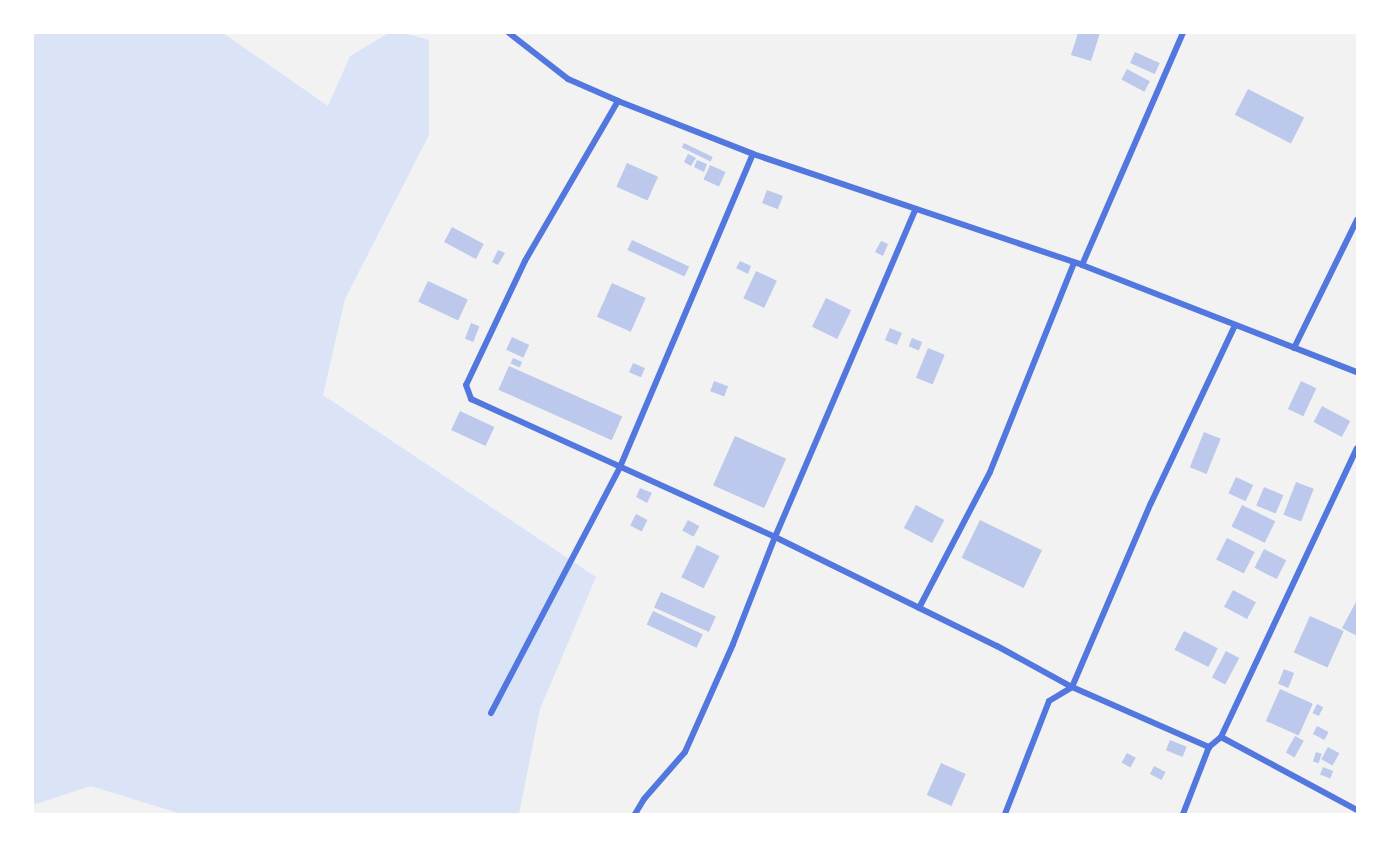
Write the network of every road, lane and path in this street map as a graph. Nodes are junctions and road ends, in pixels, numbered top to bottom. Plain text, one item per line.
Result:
1 (509, 33) edge
2 (1183, 33) edge
3 (618, 101) junction
4 (753, 154) junction
5 (915, 211) junction
6 (1357, 220) edge
7 (1078, 264) junction
8 (1235, 325) junction
9 (1294, 348) junction
10 (1357, 372) edge
11 (1357, 448) edge
12 (620, 467) junction
13 (775, 537) junction
14 (919, 608) junction
15 (1072, 687) junction
16 (491, 713) dead end
17 (1221, 737) junction
18 (1209, 747) junction
19 (1357, 810) edge
20 (635, 814) edge
21 (1005, 814) edge
22 (1183, 814) edge

1 - 3 street
2 - 7 street
3 - 4 street
3 - 12 street
4 - 5 street
4 - 12 street
5 - 7 street
5 - 13 street
6 - 9 street
7 - 8 street
7 - 14 street
8 - 9 street
8 - 15 street
9 - 10 street
11 - 17 street
12 - 13 street
12 - 16 street
13 - 14 street
13 - 20 street
14 - 15 street
15 - 18 street
15 - 21 street
17 - 18 street
17 - 19 street
18 - 22 street

